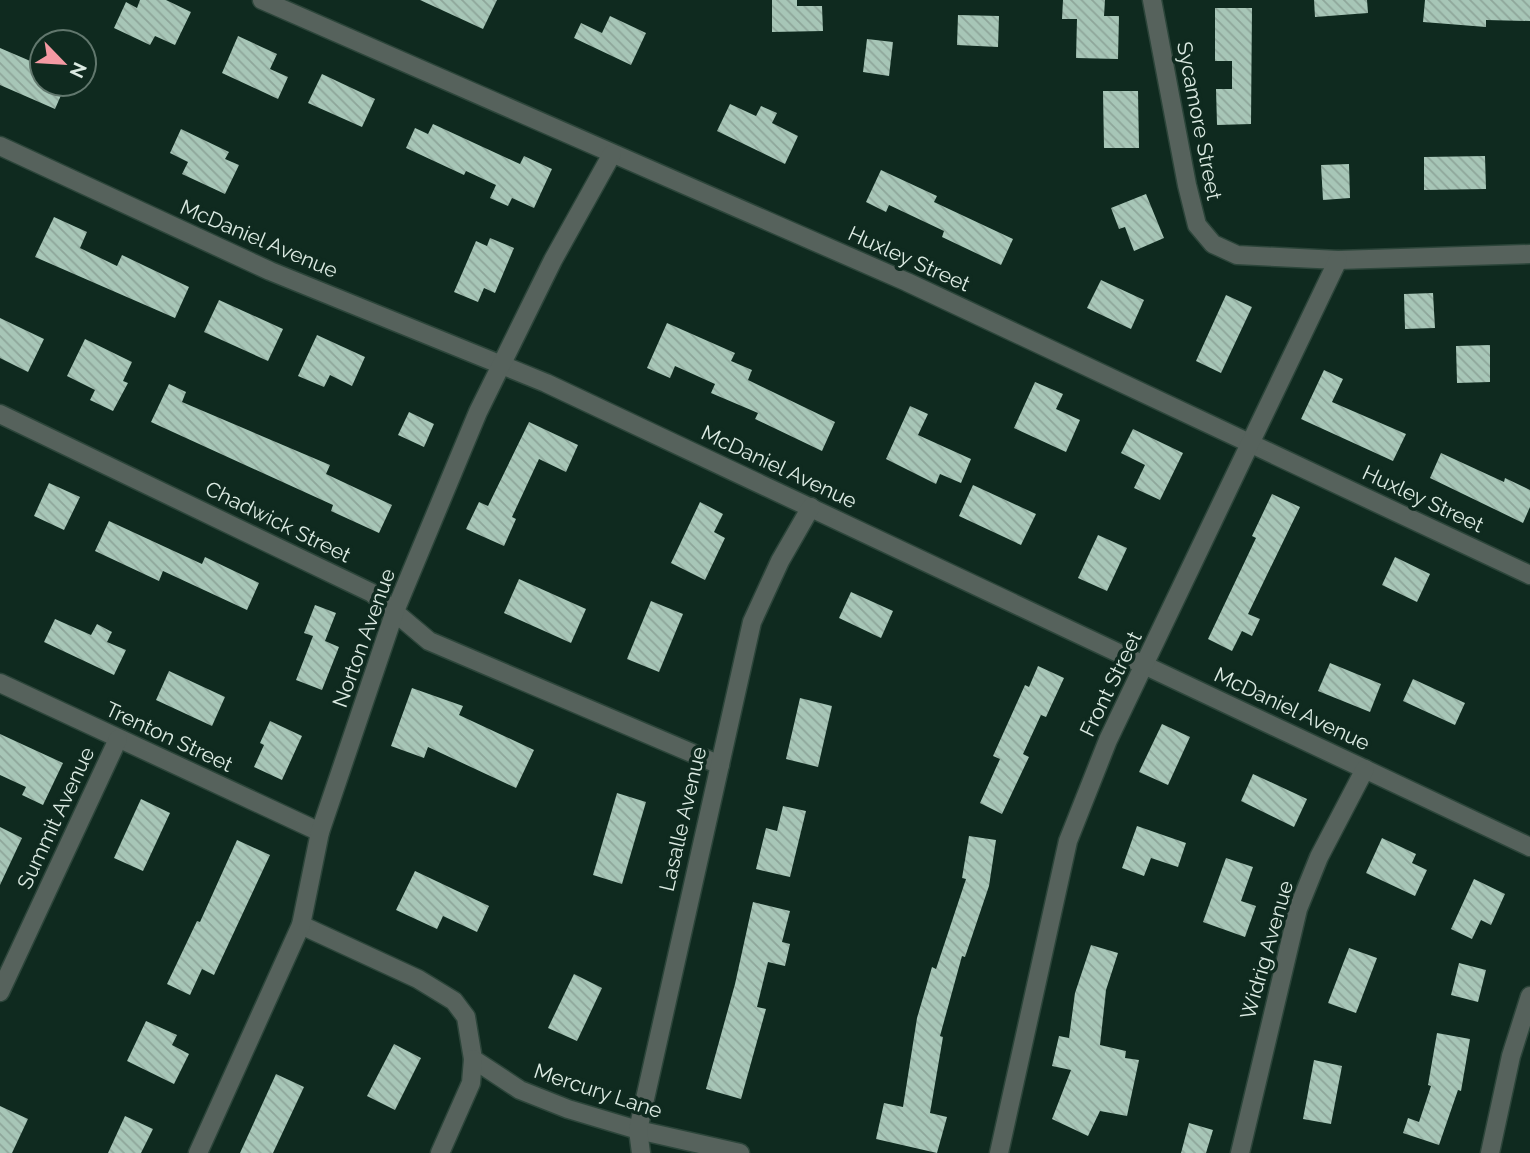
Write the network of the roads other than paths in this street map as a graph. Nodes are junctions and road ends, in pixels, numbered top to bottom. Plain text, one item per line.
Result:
1 (262, 0) edge
2 (1152, 0) edge
3 (0, 146) edge
4 (612, 154) junction
5 (1530, 254) edge
6 (1338, 260) junction
7 (502, 364) junction
8 (0, 414) edge
9 (1251, 443) junction
10 (811, 507) junction
11 (1530, 575) edge
12 (395, 611) junction
13 (1145, 664) junction
14 (0, 683) edge
15 (118, 739) junction
16 (720, 765) junction
17 (1365, 769) junction
18 (320, 832) junction
19 (1530, 848) edge
20 (301, 925) junction
21 (0, 992) edge
22 (1530, 996) edge
23 (473, 1059) junction
24 (638, 1130) junction
25 (198, 1153) edge
26 (440, 1153) edge
27 (641, 1153) edge
28 (740, 1153) edge
29 (999, 1153) edge
30 (1240, 1153) edge
31 (1490, 1153) edge

1 - 4 street, Huxley Street
2 - 6 street, Sycamore Street
3 - 7 street, McDaniel Avenue
4 - 7 street, Norton Avenue
4 - 9 street, Huxley Street
5 - 6 street, Sycamore Street
6 - 9 street, Front Street
7 - 10 street, McDaniel Avenue
7 - 12 street, Norton Avenue
8 - 12 street, Chadwick Street
9 - 11 street, Huxley Street
9 - 13 street, Front Street
10 - 13 street, McDaniel Avenue
10 - 16 street, Lasalle Avenue
12 - 16 street, Chadwick Street
12 - 18 street, Norton Avenue
13 - 17 street, McDaniel Avenue
13 - 29 street, Front Street
14 - 15 street, Trenton Street
15 - 18 street, Trenton Street
15 - 21 street, Summit Avenue
16 - 24 street, Lasalle Avenue
17 - 19 street, McDaniel Avenue
17 - 30 street, Widrig Avenue
18 - 20 street, Norton Avenue
20 - 23 street
20 - 25 street, Norton Avenue
22 - 31 street
23 - 24 street, Mercury Lane
23 - 26 street
24 - 27 street, Lasalle Avenue
24 - 28 street, Mercury Lane

